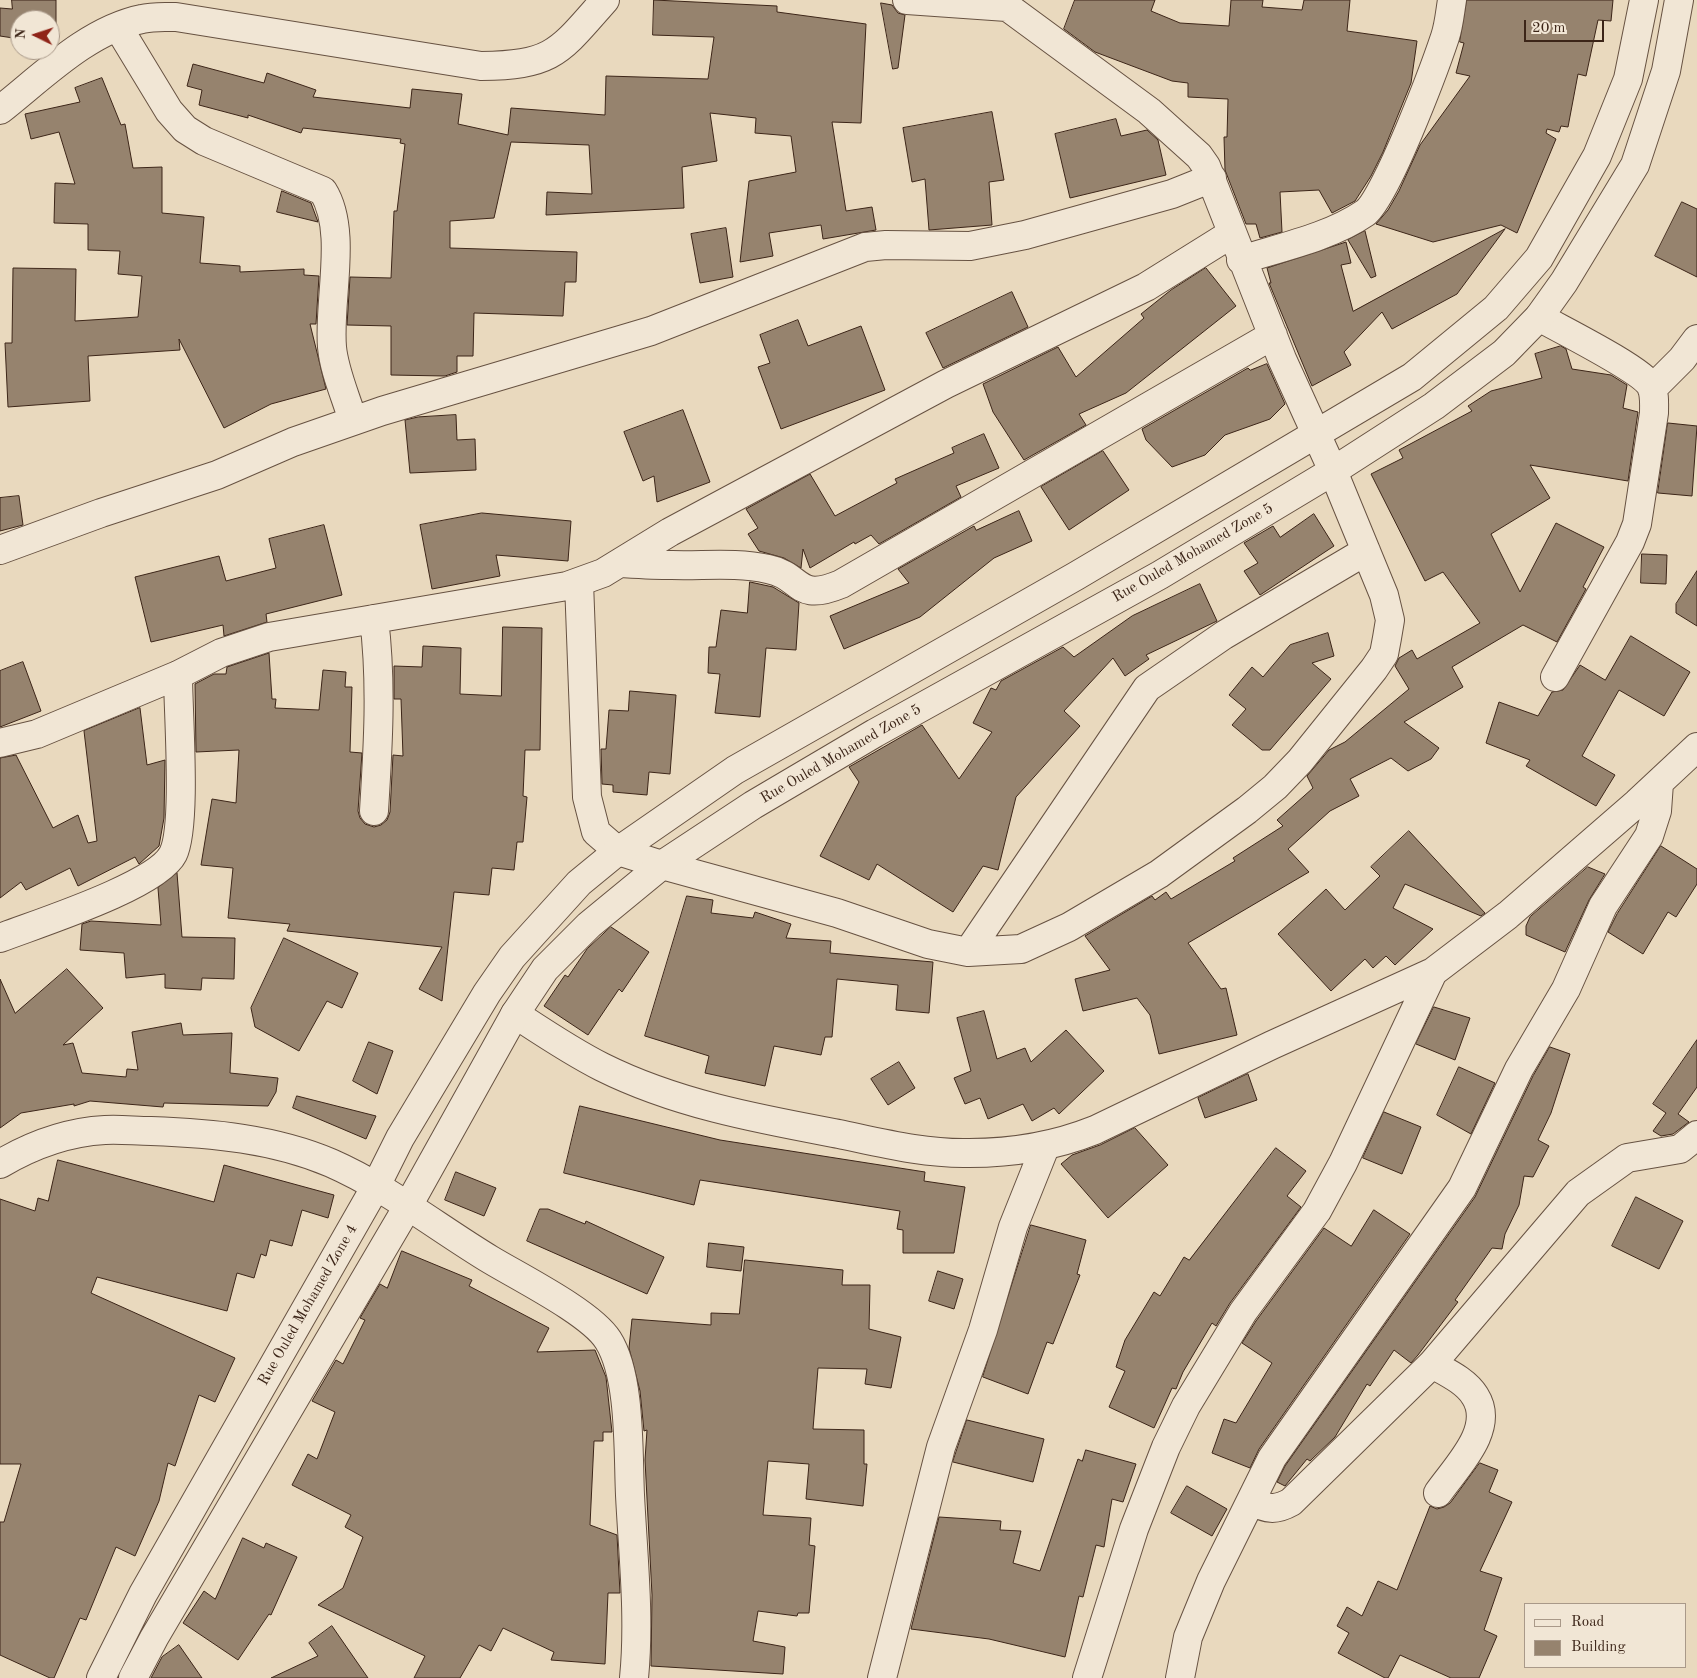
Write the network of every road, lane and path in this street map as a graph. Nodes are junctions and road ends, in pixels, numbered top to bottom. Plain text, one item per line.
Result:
1 (605, 0) edge
2 (907, 0) edge
3 (1452, 0) edge
4 (1644, 0) edge
5 (1679, 0) edge
6 (1002, 4) edge
7 (118, 27) junction
8 (0, 110) edge
9 (1212, 178) junction
10 (1231, 234) junction
11 (1241, 260) junction
12 (1539, 317) junction
13 (1273, 336) junction
14 (1697, 339) edge
15 (1652, 389) junction
16 (353, 421) junction
17 (1316, 436) junction
18 (1333, 471) junction
19 (0, 550) edge
20 (1366, 551) junction
21 (622, 563) junction
22 (579, 582) junction
23 (374, 619) junction
24 (178, 676) junction
25 (1555, 677) dead end
26 (0, 743) edge
27 (1697, 747) edge
28 (1659, 783) junction
29 (374, 811) dead end
30 (618, 850) junction
31 (662, 865) junction
32 (0, 938) edge
33 (968, 952) junction
34 (1433, 972) junction
35 (515, 1014) junction
36 (1697, 1134) edge
37 (1044, 1146) junction
38 (0, 1164) edge
39 (376, 1186) junction
40 (408, 1206) junction
41 (1432, 1364) junction
42 (1438, 1493) dead end
43 (1251, 1501) junction
44 (101, 1678) edge
45 (133, 1678) edge
46 (634, 1678) edge
47 (882, 1678) edge
48 (1087, 1678) edge
49 (1180, 1678) edge

1 - 7 street
2 - 6 street
3 - 11 street
4 - 17 street
5 - 12 street, Rue Ouled Mohamed Zone 5
6 - 9 street
7 - 8 street
7 - 16 street
9 - 10 street
9 - 16 street
10 - 11 street
10 - 21 street
11 - 13 street
12 - 15 street
12 - 18 street, Rue Ouled Mohamed Zone 5
13 - 17 street
13 - 21 street
14 - 15 street
15 - 25 street
16 - 19 street
17 - 18 street
17 - 30 street
18 - 20 street
18 - 31 street, Rue Ouled Mohamed Zone 5
20 - 33 street
20 - 33 street
21 - 22 street
22 - 23 street
22 - 30 street
23 - 24 street
23 - 29 street
24 - 26 street
24 - 32 street
27 - 28 street
28 - 34 street
28 - 43 street
30 - 31 street
30 - 39 street, Rue Ouled Mohamed Zone 4
31 - 33 street
31 - 35 street, Rue Ouled Mohamed Zone 5
34 - 37 street
34 - 48 street
35 - 37 street
35 - 40 street
36 - 41 street
37 - 47 street
38 - 39 street
39 - 40 street
39 - 44 street, Rue Ouled Mohamed Zone 4
40 - 45 street
40 - 46 street
41 - 42 street
41 - 43 street
43 - 49 street

